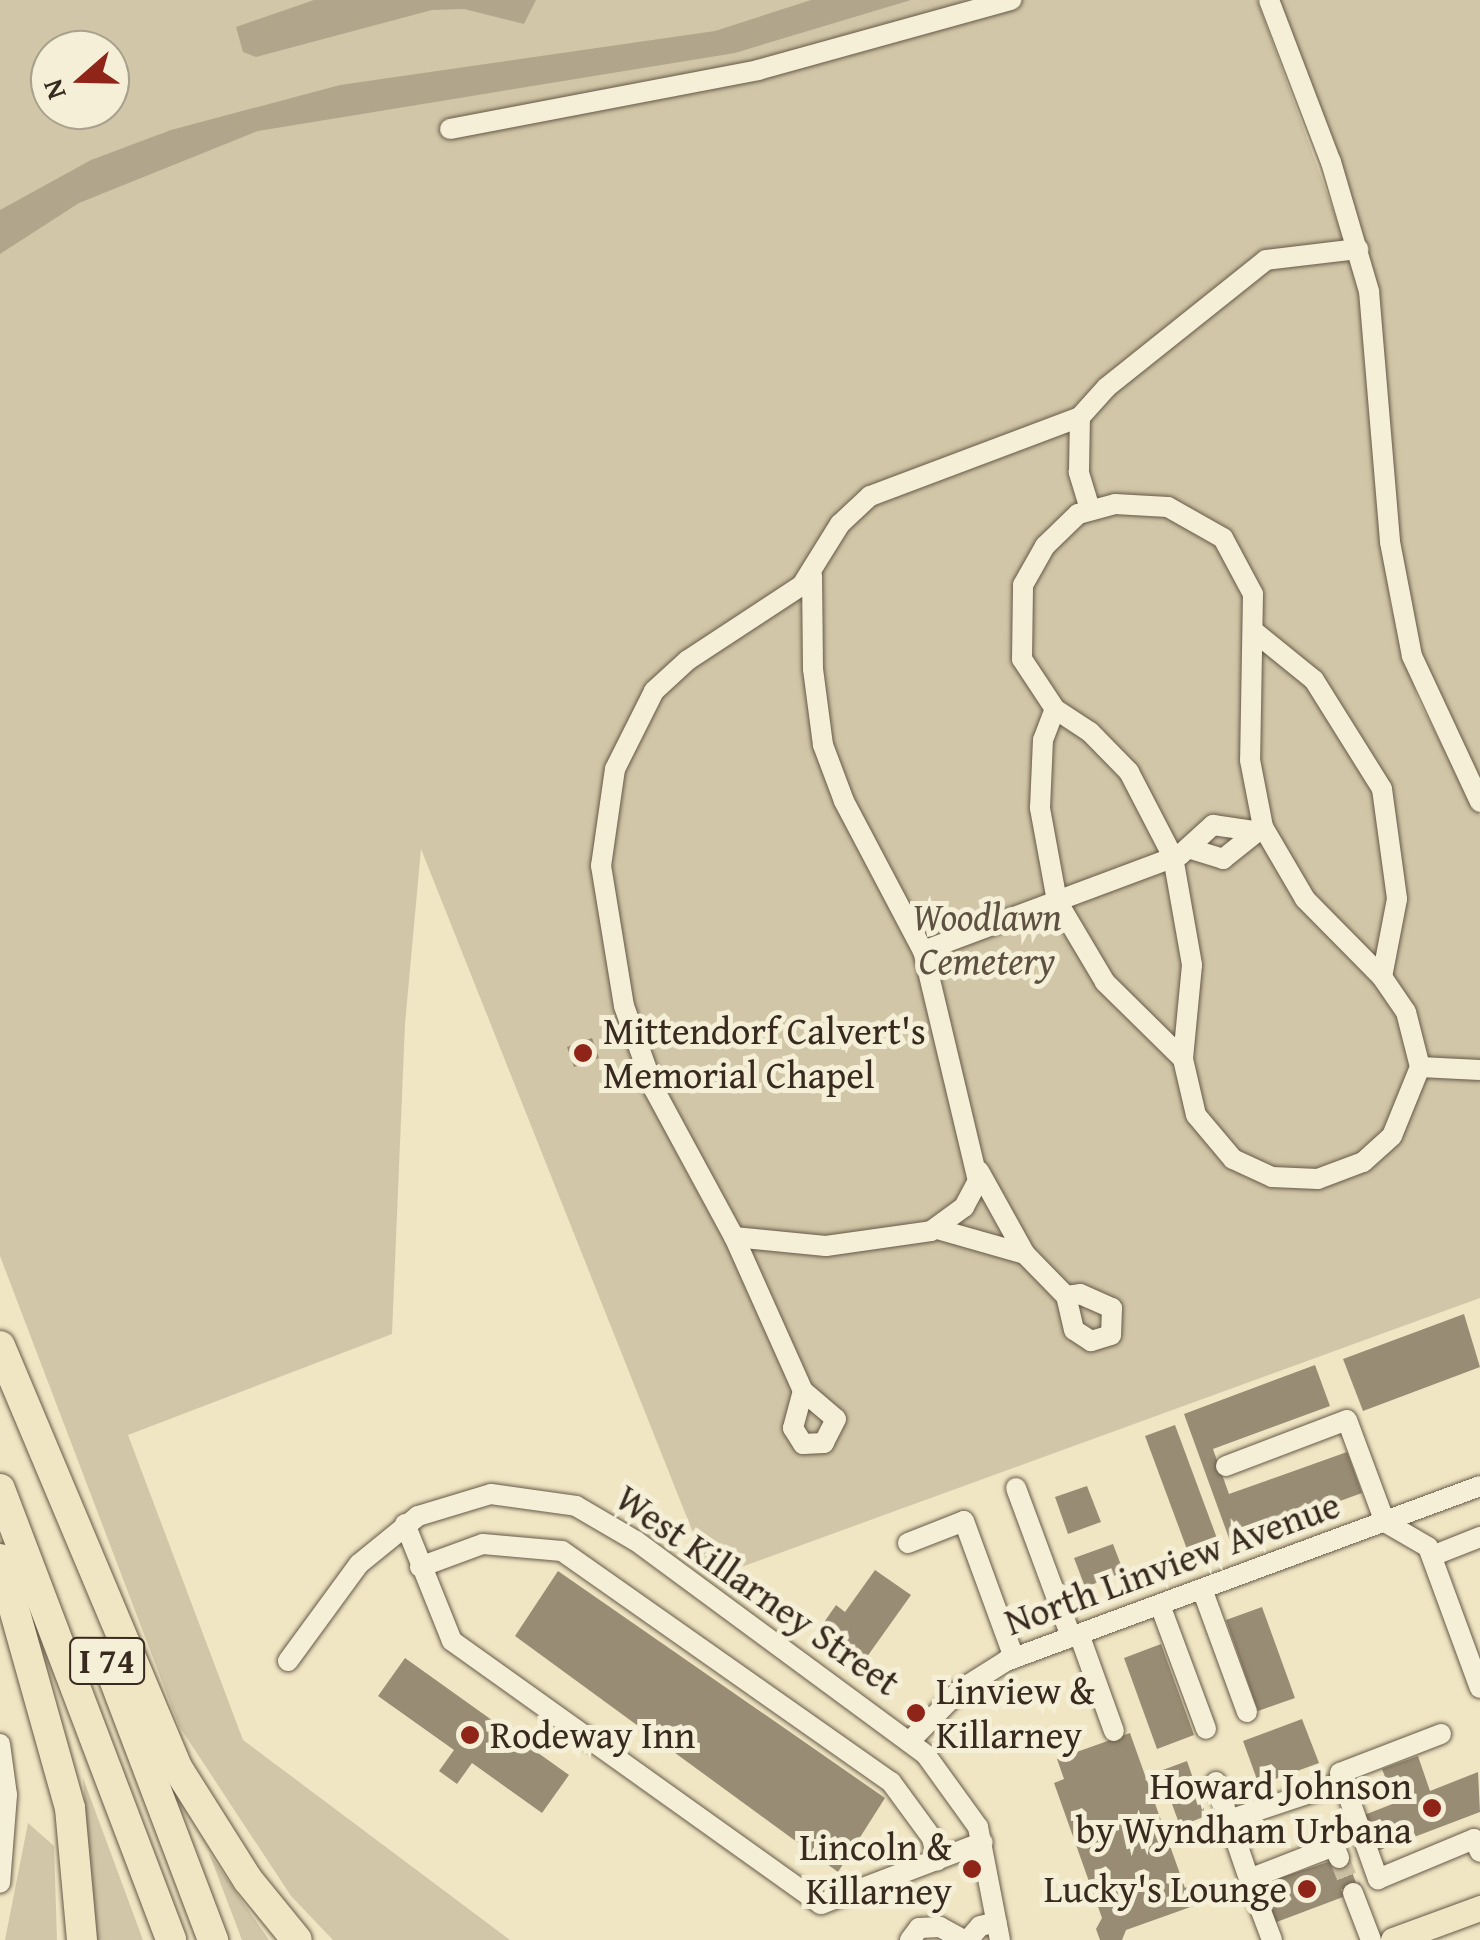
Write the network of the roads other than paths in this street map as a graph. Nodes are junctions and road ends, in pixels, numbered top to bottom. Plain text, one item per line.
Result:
1 (1011, 0) edge
2 (1269, 0) edge
3 (450, 129) dead end
4 (1358, 249) junction
5 (1080, 417) junction
6 (1090, 509) junction
7 (812, 576) junction
8 (1256, 634) junction
9 (1055, 708) junction
10 (1480, 802) edge
11 (1258, 829) junction
12 (1182, 853) junction
13 (1057, 901) junction
14 (923, 951) junction
15 (1382, 977) junction
16 (1183, 1059) junction
17 (1420, 1067) junction
18 (1480, 1070) edge
19 (978, 1169) junction
20 (937, 1228) junction
21 (734, 1237) junction
22 (1025, 1254) junction
23 (1066, 1296) dead end
24 (0, 1346) edge
25 (0, 1382) edge
26 (803, 1391) dead end
27 (1226, 1466) dead end
28 (1480, 1486) edge
29 (1016, 1488) dead end
30 (0, 1489) edge
31 (1385, 1522) junction
32 (405, 1524) junction
33 (1480, 1537) edge
34 (908, 1543) dead end
35 (1432, 1556) junction
36 (0, 1559) edge
37 (420, 1567) junction
38 (1202, 1589) junction
39 (1160, 1604) junction
40 (1075, 1636) junction
41 (1014, 1658) junction
42 (288, 1660) dead end
43 (1480, 1688) edge
44 (1248, 1712) dead end
45 (1206, 1730) dead end
46 (1114, 1731) dead end
47 (1441, 1734) dead end
48 (910, 1741) junction
49 (0, 1744) edge
50 (1216, 1782) dead end
51 (1343, 1782) junction
52 (1229, 1820) junction
53 (983, 1842) junction
54 (1480, 1852) edge
55 (1340, 1858) dead end
56 (936, 1860) junction
57 (1248, 1879) junction
58 (1378, 1879) junction
59 (0, 1882) edge
60 (1353, 1894) tunnel mouth
61 (1480, 1908) edge
62 (1362, 1918) junction
63 (999, 1931) edge
64 (82, 1940) edge
65 (171, 1940) edge
66 (212, 1940) edge
67 (297, 1940) edge
68 (910, 1940) edge
69 (966, 1940) edge
70 (1272, 1940) edge
71 (1370, 1940) edge
72 (1393, 1940) edge

1 - 3 street
2 - 4 street
4 - 5 street
4 - 10 street
5 - 6 street
5 - 7 street
6 - 8 street
6 - 9 street
7 - 14 street
7 - 21 street
8 - 11 street
8 - 15 street
9 - 12 street
9 - 13 street
11 - 12 street
11 - 12 street
11 - 15 street
12 - 13 street
12 - 16 street
13 - 14 street
13 - 16 street
14 - 19 street
15 - 17 street
16 - 17 street
17 - 18 street
19 - 20 street
19 - 22 street
20 - 21 street
20 - 22 street
21 - 26 street
22 - 23 street
24 - 67 highway
25 - 66 highway, I 74
27 - 31 street
28 - 31 street, North Linview Avenue
29 - 40 street
30 - 65 highway, I 74
31 - 35 street
31 - 38 street, North Linview Avenue
32 - 37 street
32 - 42 street, West Killarney Street
32 - 48 street, West Killarney Street
33 - 35 street
34 - 41 street
35 - 43 street
36 - 64 highway
37 - 56 street
37 - 56 street
38 - 39 street, North Linview Avenue
38 - 44 street
39 - 40 street, North Linview Avenue
39 - 45 street
40 - 41 street, North Linview Avenue
40 - 46 street
41 - 48 street, North Linview Avenue
47 - 51 street
48 - 53 street, West Killarney Street
49 - 59 street
50 - 52 street
51 - 52 street
51 - 58 street
52 - 57 street
53 - 56 street
53 - 63 street, West Killarney Street
54 - 58 street
55 - 57 street
57 - 70 street
58 - 62 street
60 - 62 street
61 - 72 main road
62 - 71 street
63 - 69 street
68 - 69 street

